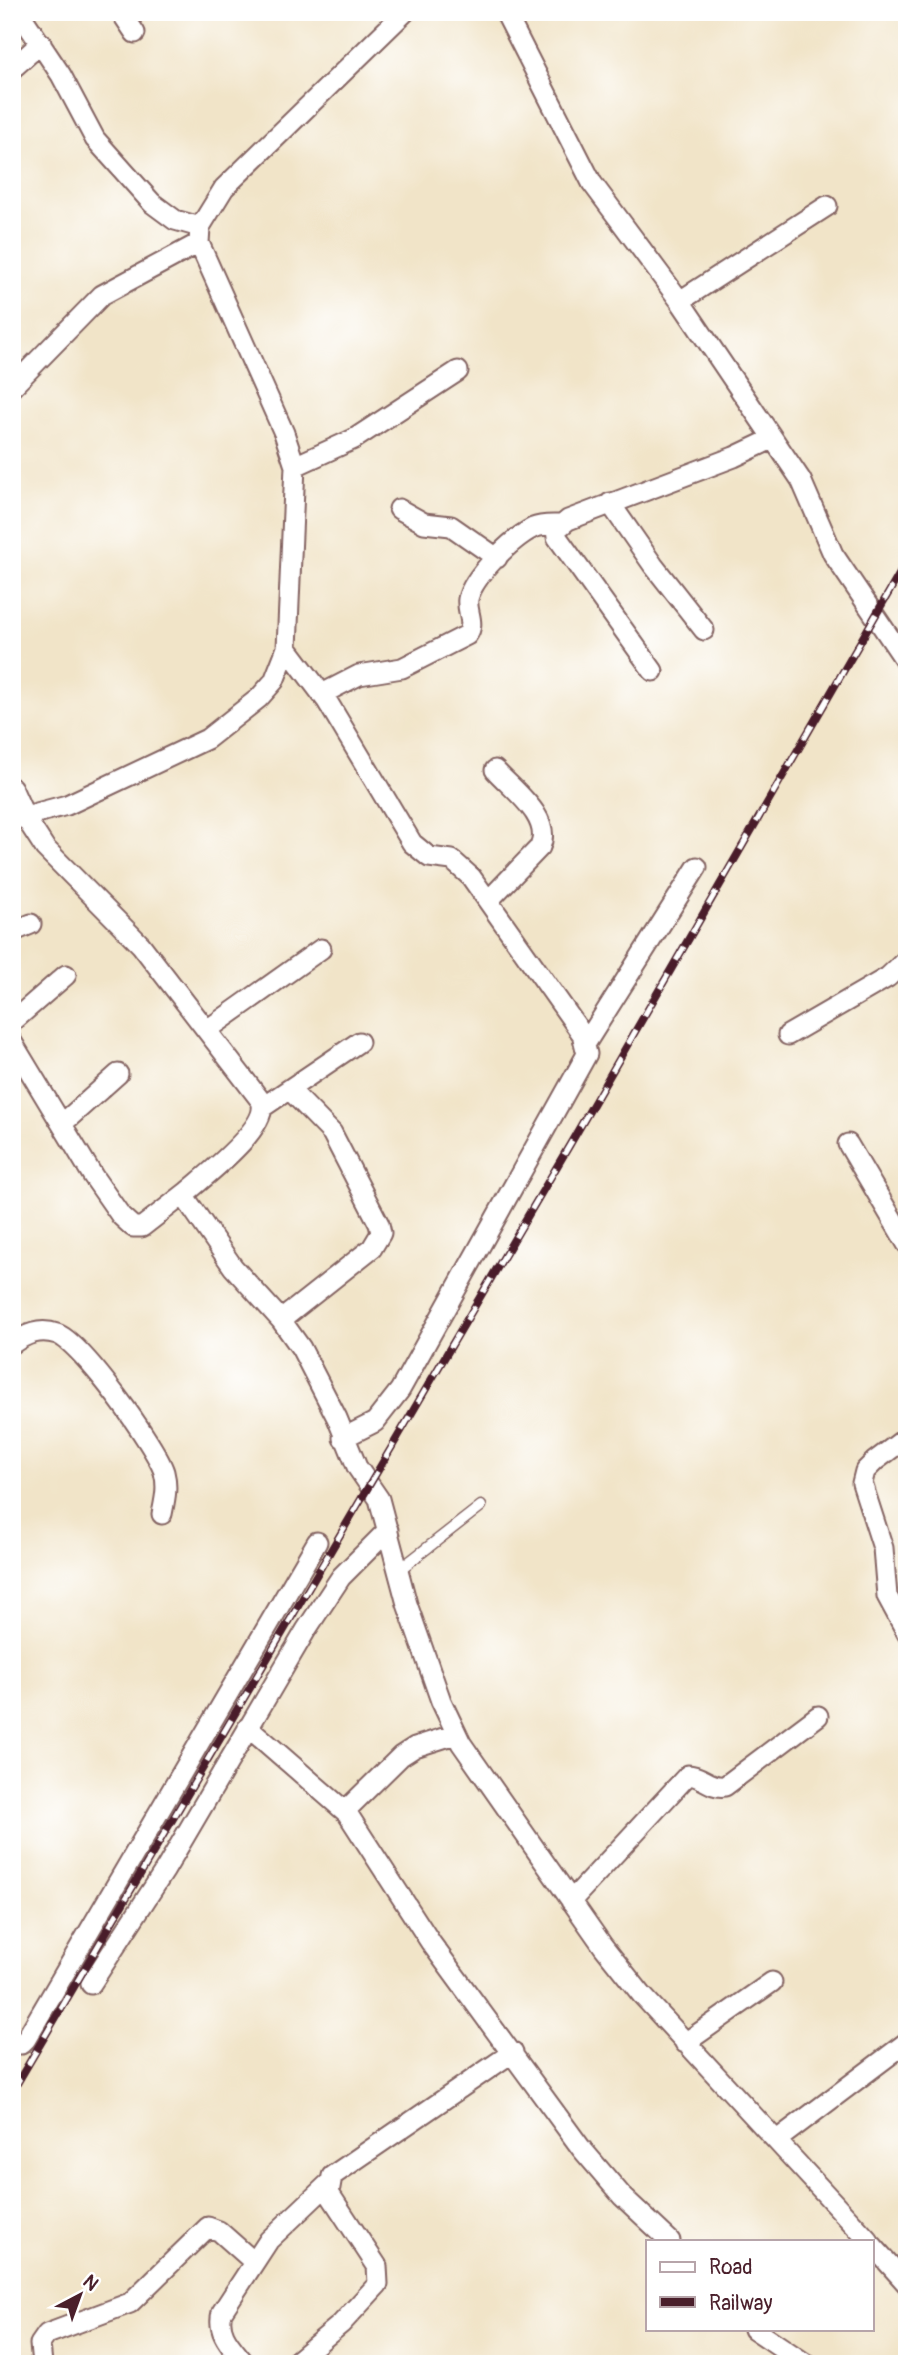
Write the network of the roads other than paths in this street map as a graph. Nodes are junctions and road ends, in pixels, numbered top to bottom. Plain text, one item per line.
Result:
1 (19, 12) edge
2 (121, 12) edge
3 (405, 12) edge
4 (505, 12) edge
5 (135, 33) dead end
6 (41, 43) junction
7 (12, 69) edge
8 (827, 206) dead end
9 (200, 235) junction
10 (680, 301) junction
11 (458, 371) dead end
12 (13, 385) edge
13 (772, 439) junction
14 (295, 466) junction
15 (610, 503) junction
16 (399, 509) dead end
17 (560, 525) junction
18 (497, 558) junction
19 (704, 629) dead end
20 (287, 648) junction
21 (907, 663) edge
22 (653, 671) dead end
23 (322, 694) junction
24 (495, 770) dead end
25 (12, 788) edge
26 (19, 818) edge
27 (697, 867) dead end
28 (489, 900) junction
29 (31, 925) dead end
30 (12, 932) edge
31 (321, 949) dead end
32 (907, 959) edge
33 (66, 975) dead end
34 (12, 1022) edge
35 (207, 1030) junction
36 (788, 1035) dead end
37 (12, 1042) edge
38 (359, 1042) dead end
39 (586, 1043) junction
40 (118, 1074) dead end
41 (290, 1090) junction
42 (263, 1107) junction
43 (62, 1124) junction
44 (848, 1144) dead end
45 (187, 1192) junction
46 (907, 1244) edge
47 (281, 1320) junction
48 (12, 1344) edge
49 (907, 1437) edge
50 (344, 1438) junction
51 (481, 1506) dead end
52 (163, 1514) dead end
53 (388, 1530) junction
54 (317, 1542) dead end
55 (398, 1570) junction
56 (907, 1633) edge
57 (818, 1716) dead end
58 (248, 1727) junction
59 (456, 1734) junction
60 (345, 1811) junction
61 (570, 1900) junction
62 (772, 1982) dead end
63 (91, 1984) dead end
64 (907, 2042) edge
65 (685, 2043) junction
66 (12, 2044) edge
67 (513, 2052) junction
68 (777, 2140) junction
69 (328, 2184) junction
70 (669, 2240) edge
71 (867, 2240) edge
72 (874, 2247) edge
73 (254, 2262) junction
74 (907, 2284) edge
75 (755, 2330) edge
76 (42, 2364) edge
77 (245, 2364) edge
78 (293, 2364) edge
79 (806, 2364) edge

1 - 6 street
2 - 5 street
3 - 9 street
4 - 10 street
6 - 7 street
6 - 9 street
8 - 10 street
9 - 12 street
9 - 14 street
10 - 13 street
11 - 14 street
13 - 15 street
13 - 21 street
14 - 20 street
15 - 17 street
15 - 19 street
16 - 18 street
17 - 18 street
17 - 22 street
18 - 23 street
20 - 23 street
20 - 26 street
23 - 28 street
24 - 28 street
25 - 26 street
26 - 35 street
27 - 39 street
28 - 39 street
29 - 30 street
31 - 35 street
32 - 36 street
33 - 34 street
35 - 42 street
37 - 43 street
38 - 41 street
39 - 50 street
40 - 43 street
41 - 42 street
41 - 47 street
42 - 45 street
43 - 45 street
44 - 46 street
45 - 47 street
47 - 50 street
48 - 52 street
49 - 56 street
50 - 53 street
51 - 55 lane
53 - 55 street
53 - 58 street
54 - 66 street
55 - 59 street
57 - 61 street
58 - 60 street
58 - 63 street
59 - 60 street
59 - 61 street
60 - 67 street
61 - 65 street
62 - 65 street
64 - 68 street
65 - 68 street
67 - 69 street
67 - 70 street
68 - 71 street
69 - 73 street
69 - 78 street
72 - 74 street
73 - 76 street
73 - 77 street
75 - 79 street

